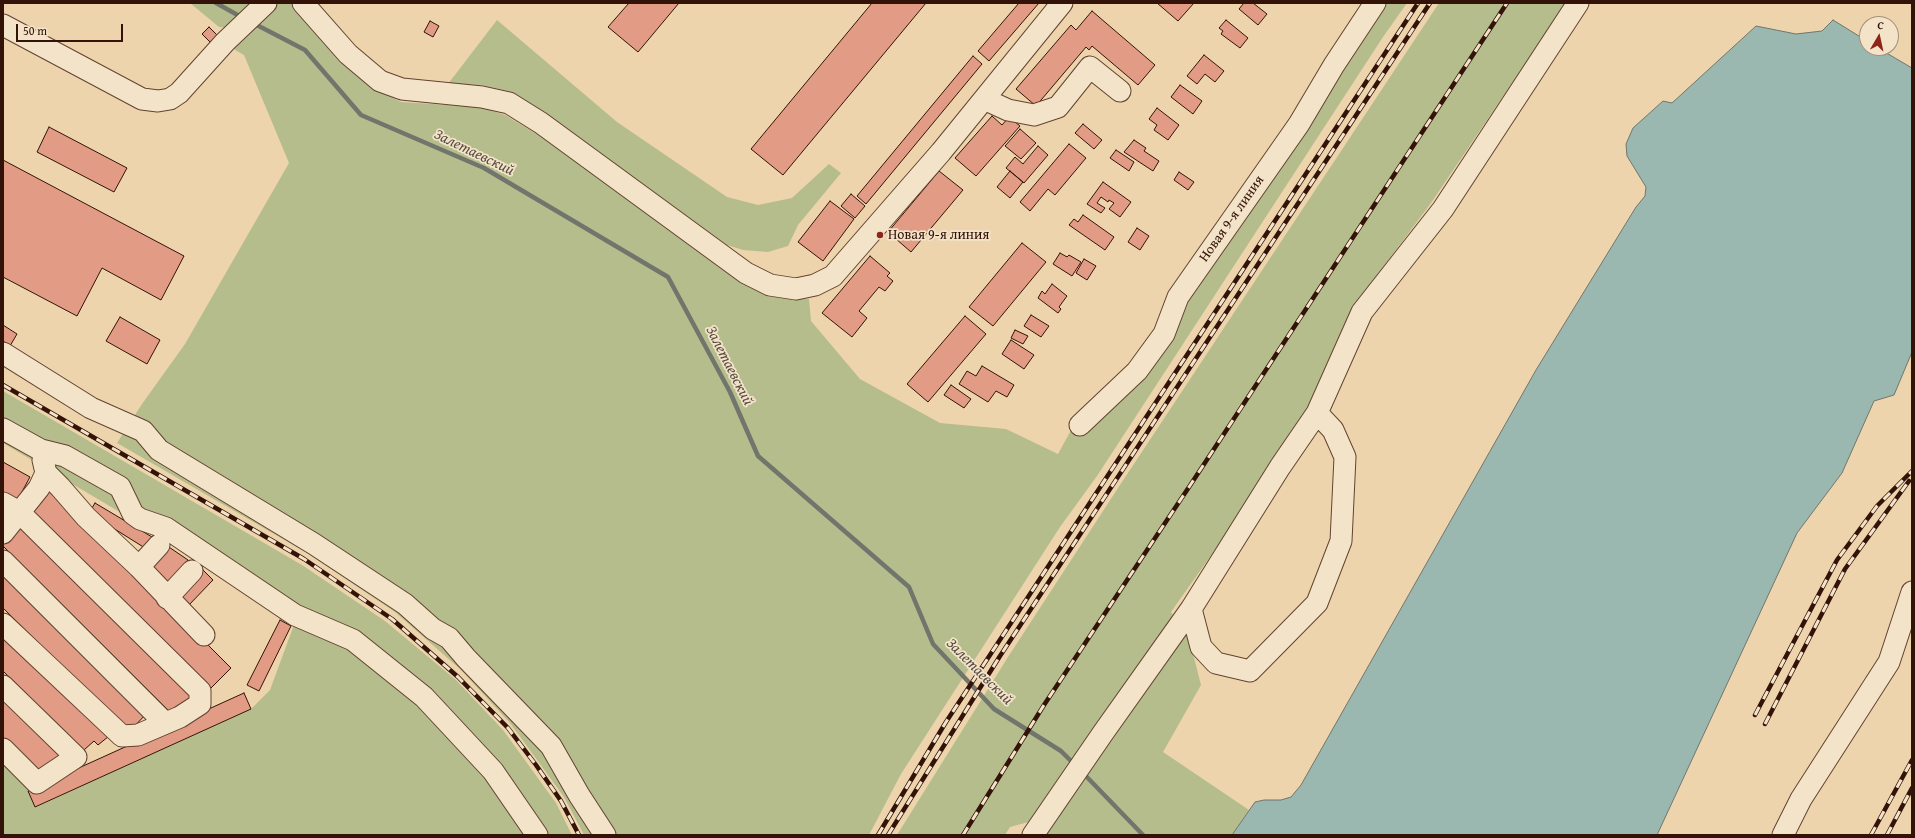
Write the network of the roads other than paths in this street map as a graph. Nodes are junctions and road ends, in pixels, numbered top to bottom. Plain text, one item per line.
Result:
1 (266, 3) edge
2 (303, 3) edge
3 (1062, 3) edge
4 (1375, 3) edge
5 (1578, 3) edge
6 (3, 25) edge
7 (1120, 91) dead end
8 (984, 99) junction
9 (3, 353) edge
10 (1317, 413) junction
11 (1080, 425) dead end
12 (3, 429) edge
13 (41, 450) junction
14 (46, 473) junction
15 (11, 507) edge
16 (3, 533) edge
17 (159, 545) dead end
18 (3, 561) edge
19 (139, 567) junction
20 (192, 571) dead end
21 (1912, 592) edge
22 (167, 598) junction
23 (1191, 610) junction
24 (3, 624) edge
25 (204, 635) dead end
26 (3, 686) edge
27 (165, 723) junction
28 (3, 749) edge
29 (537, 835) edge
30 (605, 835) edge
31 (1033, 835) edge
32 (1783, 835) edge

1 - 6 street
2 - 8 street
3 - 8 street
4 - 11 street, Новая 9-я линия
5 - 10 street
7 - 8 street
9 - 30 street
10 - 23 street
10 - 23 street
12 - 13 street
13 - 14 street
13 - 29 street
14 - 15 street
14 - 19 street
15 - 16 street
15 - 27 street
17 - 19 street
18 - 27 street
19 - 22 street
20 - 22 street
21 - 32 street
22 - 25 street
23 - 31 street
24 - 27 street
26 - 28 street

